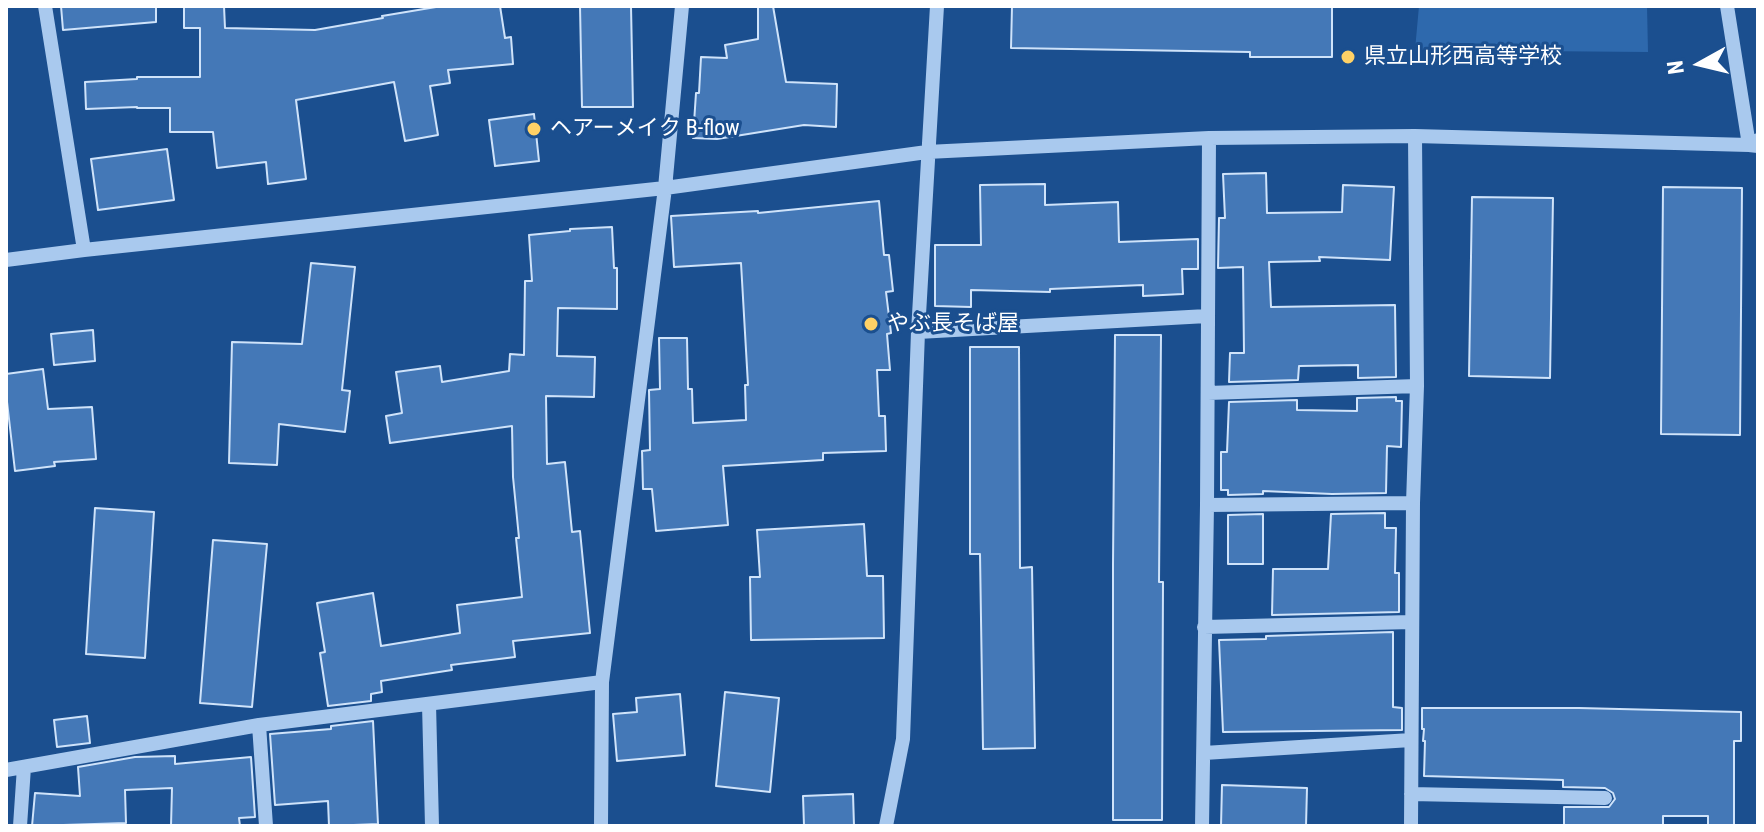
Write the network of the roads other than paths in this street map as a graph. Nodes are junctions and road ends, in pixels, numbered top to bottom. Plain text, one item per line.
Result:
1 (45, 6) edge
2 (682, 6) edge
3 (937, 6) edge
4 (1727, 6) edge
5 (1415, 136) junction
6 (1209, 138) junction
7 (1755, 144) edge
8 (927, 152) junction
9 (665, 188) junction
10 (84, 250) junction
11 (6, 260) edge
12 (1207, 316) junction
13 (918, 332) junction
14 (1417, 386) junction
15 (1208, 393) junction
16 (1413, 503) junction
17 (1207, 505) junction
18 (1412, 622) junction
19 (1204, 627) junction
20 (602, 682) junction
21 (429, 704) junction
22 (259, 725) junction
23 (1411, 740) junction
24 (1204, 753) junction
25 (24, 767) junction
26 (6, 770) edge
27 (1411, 794) junction
28 (1605, 798) dead end
29 (20, 826) edge
30 (266, 826) edge
31 (432, 826) edge
32 (601, 826) edge
33 (886, 826) edge
34 (1202, 826) edge
35 (1411, 826) edge

1 - 10 street
2 - 9 street
3 - 8 street
4 - 7 street
5 - 6 street
5 - 7 street
5 - 14 street
6 - 8 street
6 - 12 street
8 - 9 street
8 - 13 street
9 - 10 street
9 - 20 street
10 - 11 street
12 - 13 street
12 - 15 street
13 - 33 street
14 - 15 street
14 - 16 street
15 - 17 street
16 - 17 street
16 - 18 street
17 - 19 street
18 - 19 street
18 - 23 street
19 - 24 street
20 - 21 street
20 - 32 street
21 - 22 street
21 - 31 street
22 - 25 street
22 - 30 street
23 - 24 street
23 - 27 street
24 - 34 street
25 - 26 street
25 - 29 street
27 - 28 street
27 - 35 street

